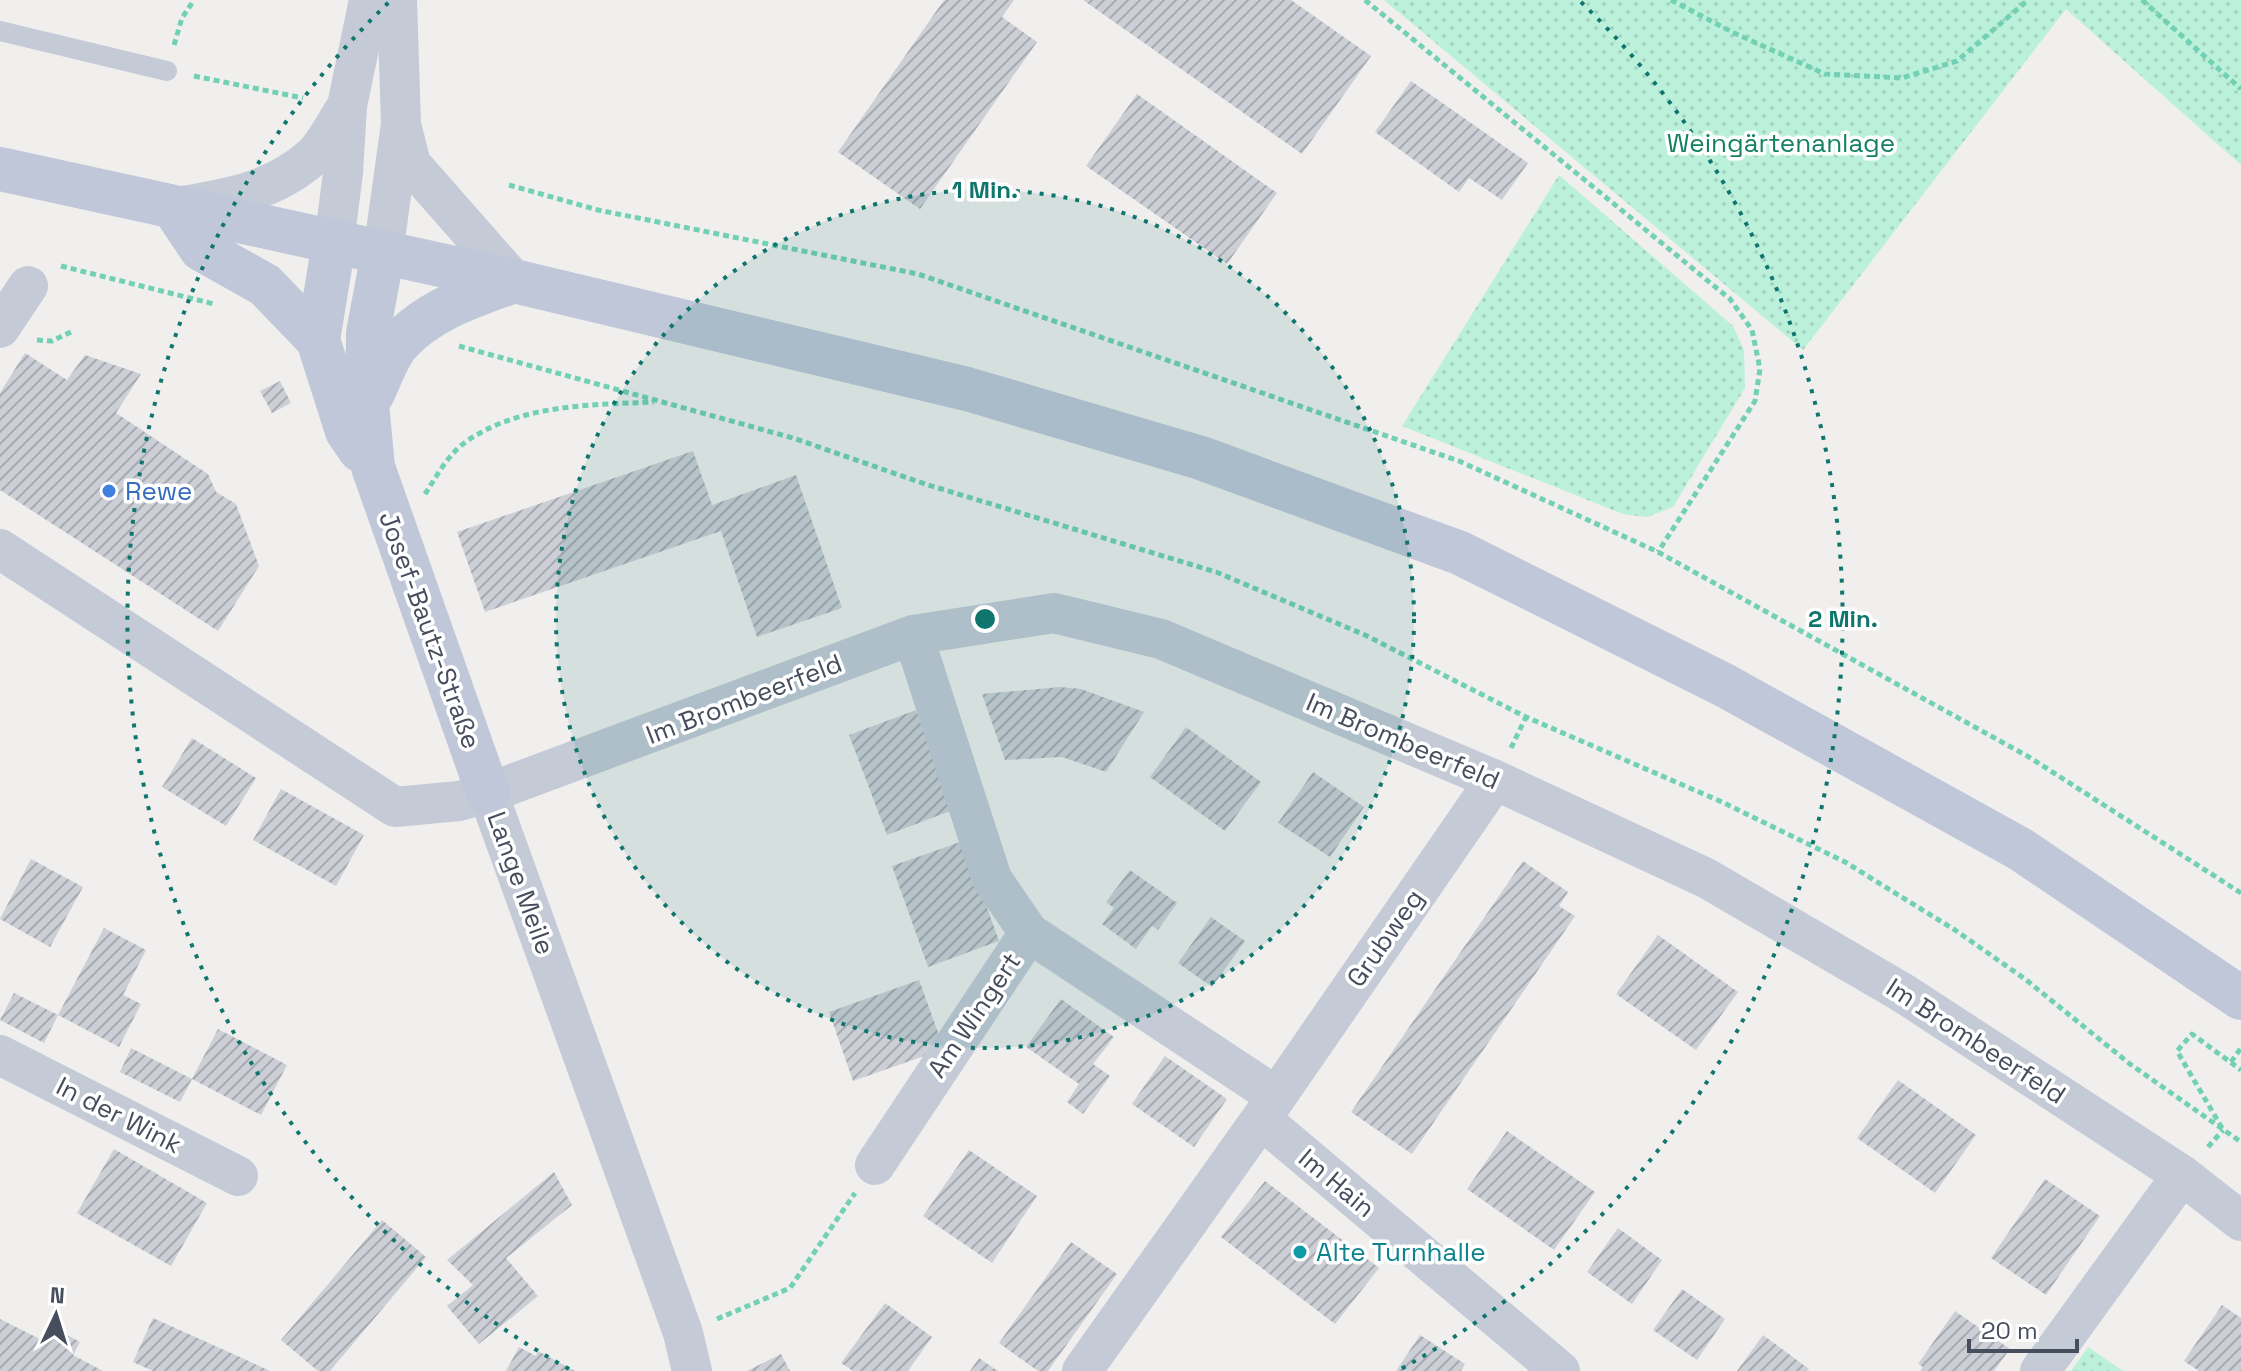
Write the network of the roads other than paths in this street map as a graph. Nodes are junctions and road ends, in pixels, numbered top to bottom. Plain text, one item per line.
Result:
1 (369, 0) edge
2 (397, 0) edge
3 (0, 31) edge
4 (167, 71) road end
5 (347, 106) junction
6 (401, 124) junction
7 (0, 169) edge
8 (173, 207) junction
9 (334, 243) junction
10 (383, 253) junction
11 (514, 281) junction
12 (28, 286) road end
13 (0, 328) edge
14 (318, 340) junction
15 (367, 404) junction
16 (373, 467) junction
17 (0, 549) edge
18 (913, 635) junction
19 (1495, 780) junction
20 (488, 793) junction
21 (1029, 933) junction
22 (2241, 998) edge
23 (0, 1055) edge
24 (1268, 1108) junction
25 (875, 1165) road end
26 (2182, 1175) junction
27 (238, 1176) dead end
28 (2241, 1221) edge
29 (688, 1352) edge
30 (1082, 1371) edge
31 (1560, 1371) edge
32 (2040, 1371) edge

1 - 5 street, Josef-Bautz-Straße
2 - 6 street, Josef-Bautz-Straße
3 - 4 lane
5 - 8 street, Josef-Bautz-Straße
5 - 9 street, Josef-Bautz-Straße
6 - 10 street, Josef-Bautz-Straße
6 - 11 street, Josef-Bautz-Straße
7 - 8 main road
8 - 9 main road
8 - 14 main road, Josef-Bautz-Straße
9 - 10 main road
9 - 14 main road, Josef-Bautz-Straße
10 - 11 main road
10 - 15 main road, Josef-Bautz-Straße
11 - 15 main road
11 - 22 main road
12 - 13 street
14 - 16 main road, Josef-Bautz-Straße
15 - 16 main road, Josef-Bautz-Straße
16 - 20 main road, Josef-Bautz-Straße
17 - 20 street, Lange Meile
18 - 19 street, Im Brombeerfeld
18 - 20 street, Im Brombeerfeld
18 - 21 street, Am Wingert
19 - 24 street, Grubweg
19 - 26 street, Im Brombeerfeld
20 - 29 street, Lange Meile
21 - 24 street
21 - 25 street, Am Wingert
23 - 27 street, In der Wink
24 - 30 street, Grubweg
24 - 31 street, Im Hain
26 - 28 street, Im Brombeerfeld
26 - 32 street

